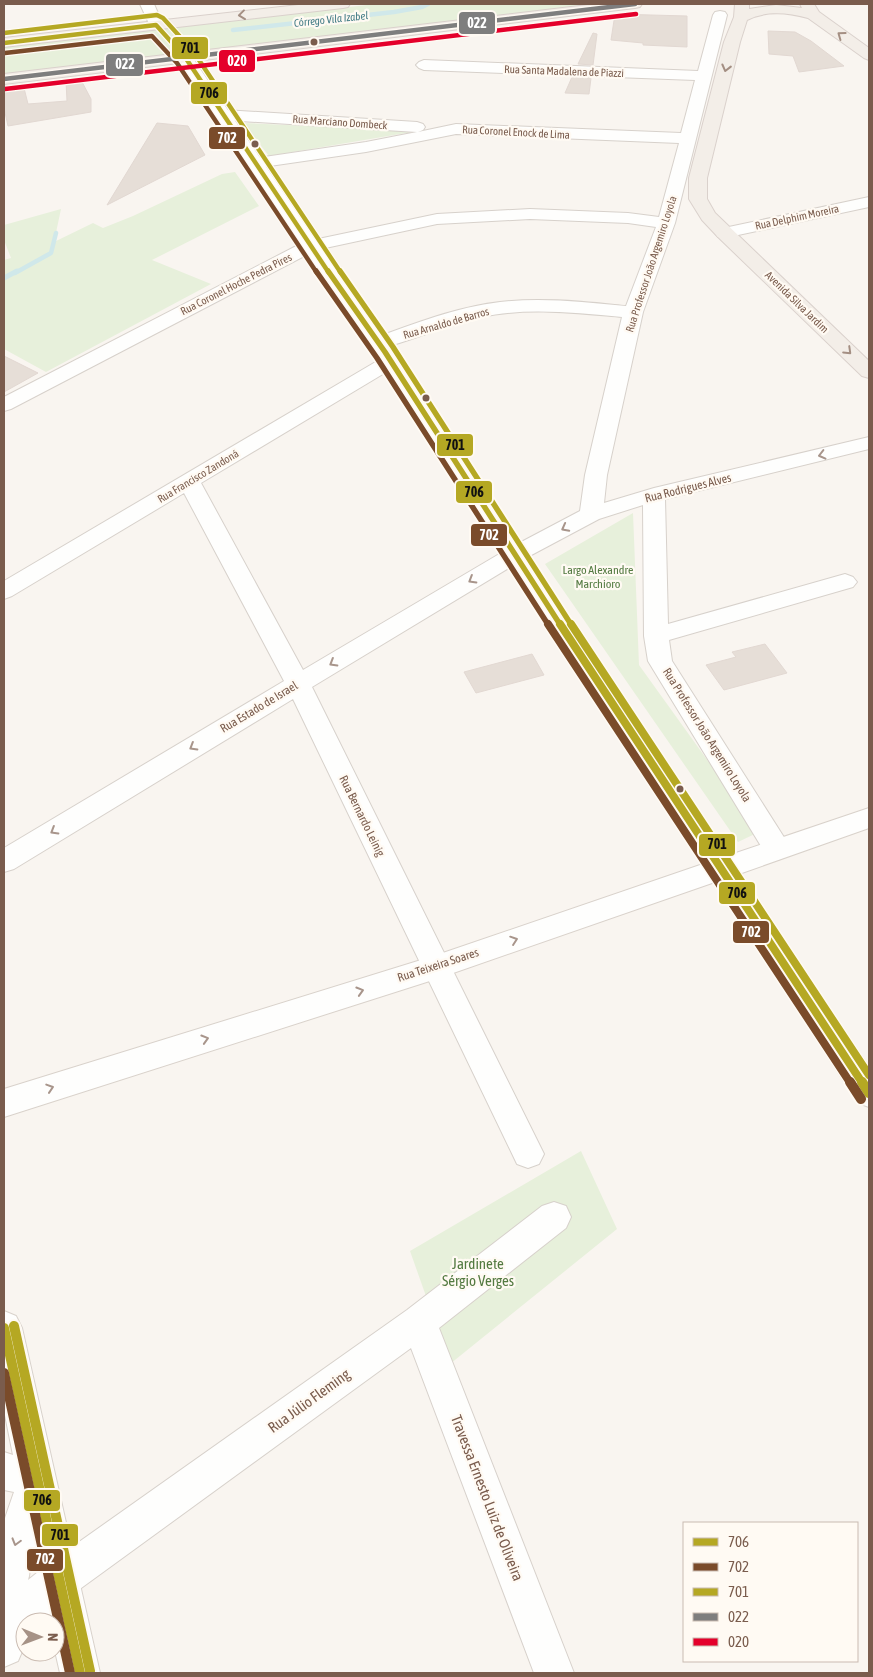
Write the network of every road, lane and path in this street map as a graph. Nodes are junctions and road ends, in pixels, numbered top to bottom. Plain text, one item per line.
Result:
1 (148, 4) edge
2 (343, 4) edge
3 (636, 4) edge
4 (740, 8) edge
5 (810, 9) edge
6 (720, 16) dead end
7 (156, 25) junction
8 (732, 42) junction
9 (4, 43) edge
10 (711, 50) junction
11 (869, 55) edge
12 (185, 57) junction
13 (424, 65) dead end
14 (705, 76) junction
15 (4, 79) edge
16 (224, 115) junction
17 (456, 129) junction
18 (687, 145) junction
19 (256, 163) junction
20 (698, 178) junction
21 (869, 202) edge
22 (666, 223) junction
23 (724, 233) junction
24 (310, 246) junction
25 (633, 312) junction
26 (385, 352) junction
27 (869, 372) edge
28 (4, 405) edge
29 (869, 443) edge
30 (189, 482) junction
31 (654, 495) junction
32 (592, 514) junction
33 (514, 554) junction
34 (845, 582) dead end
35 (4, 590) edge
36 (656, 636) junction
37 (298, 684) junction
38 (869, 818) edge
39 (777, 849) junction
40 (4, 861) edge
41 (720, 868) junction
42 (436, 967) junction
43 (869, 1093) edge
44 (4, 1103) edge
45 (528, 1154) dead end
46 (554, 1217) dead end
47 (419, 1322) junction
48 (4, 1328) edge
49 (21, 1475) edge
50 (59, 1580) junction
51 (4, 1636) edge
52 (80, 1673) edge
53 (554, 1673) edge

1 - 7 street
2 -> 7 main road
3 - 12 main road
4 - 5 main road
4 - 8 main road, Rua Professor João Argemiro Loyola
11 -> 5 main road
6 - 10 street, Rua Professor João Argemiro Loyola
7 - 9 main road
7 - 12 main road
8 - 10 main road
8 -> 20 main road, Rua Professor João Argemiro Loyola
10 - 14 street, Rua Professor João Argemiro Loyola
12 - 15 main road
12 - 16 street
13 - 14 street, Rua Santa Madalena de Piazzi
14 - 18 street, Rua Professor João Argemiro Loyola
16 - 17 street, Rua Marciano Dombeck
16 - 19 street
17 - 18 street, Rua Coronel Enock de Lima
17 - 19 street, Rua Coronel Enock de Lima
18 - 20 main road
18 - 22 street, Rua Professor João Argemiro Loyola
19 - 24 street
20 - 23 main road, Rua Professor João Argemiro Loyola
21 - 23 street, Rua Delphim Moreira
22 - 24 street, Rua Coronel Hoche Pedra Pires
22 - 25 street, Rua Professor João Argemiro Loyola
23 -> 27 main road, Avenida Silva Jardim
24 - 26 street
24 - 28 street, Rua Coronel Hoche Pedra Pires
25 - 26 street, Rua Arnaldo de Barros
25 - 32 street, Rua Professor João Argemiro Loyola
26 - 30 street, Rua Francisco Zandoná
26 - 33 street
29 -> 31 street, Rua Rodrigues Alves
30 - 35 street, Rua Francisco Zandoná
30 - 37 street, Rua Bernardo Leinig
31 - 32 street, Rua Rodrigues Alves
31 - 36 street, Rua Professor João Argemiro Loyola
32 -> 33 street, Rua Rodrigues Alves
33 -> 37 street, Rua Estado de Israel
33 - 41 street
34 - 36 street
36 - 39 street, Rua Professor João Argemiro Loyola
37 -> 40 street, Rua Estado de Israel
37 - 42 street, Rua Bernardo Leinig
38 - 39 street, Rua Teixeira Soares
39 - 41 street, Rua Teixeira Soares
42 -> 41 street, Rua Teixeira Soares
41 - 43 street
44 -> 42 street, Rua Teixeira Soares
42 - 45 street, Rua Bernardo Leinig
46 - 47 street, Rua Júlio Fleming
47 - 50 street, Rua Júlio Fleming
47 - 53 street, Travessa Ernesto Luiz de Oliveira
48 - 49 street
49 - 50 street
49 -> 51 street
50 - 51 street, Rua Júlio Fleming
50 - 52 street

